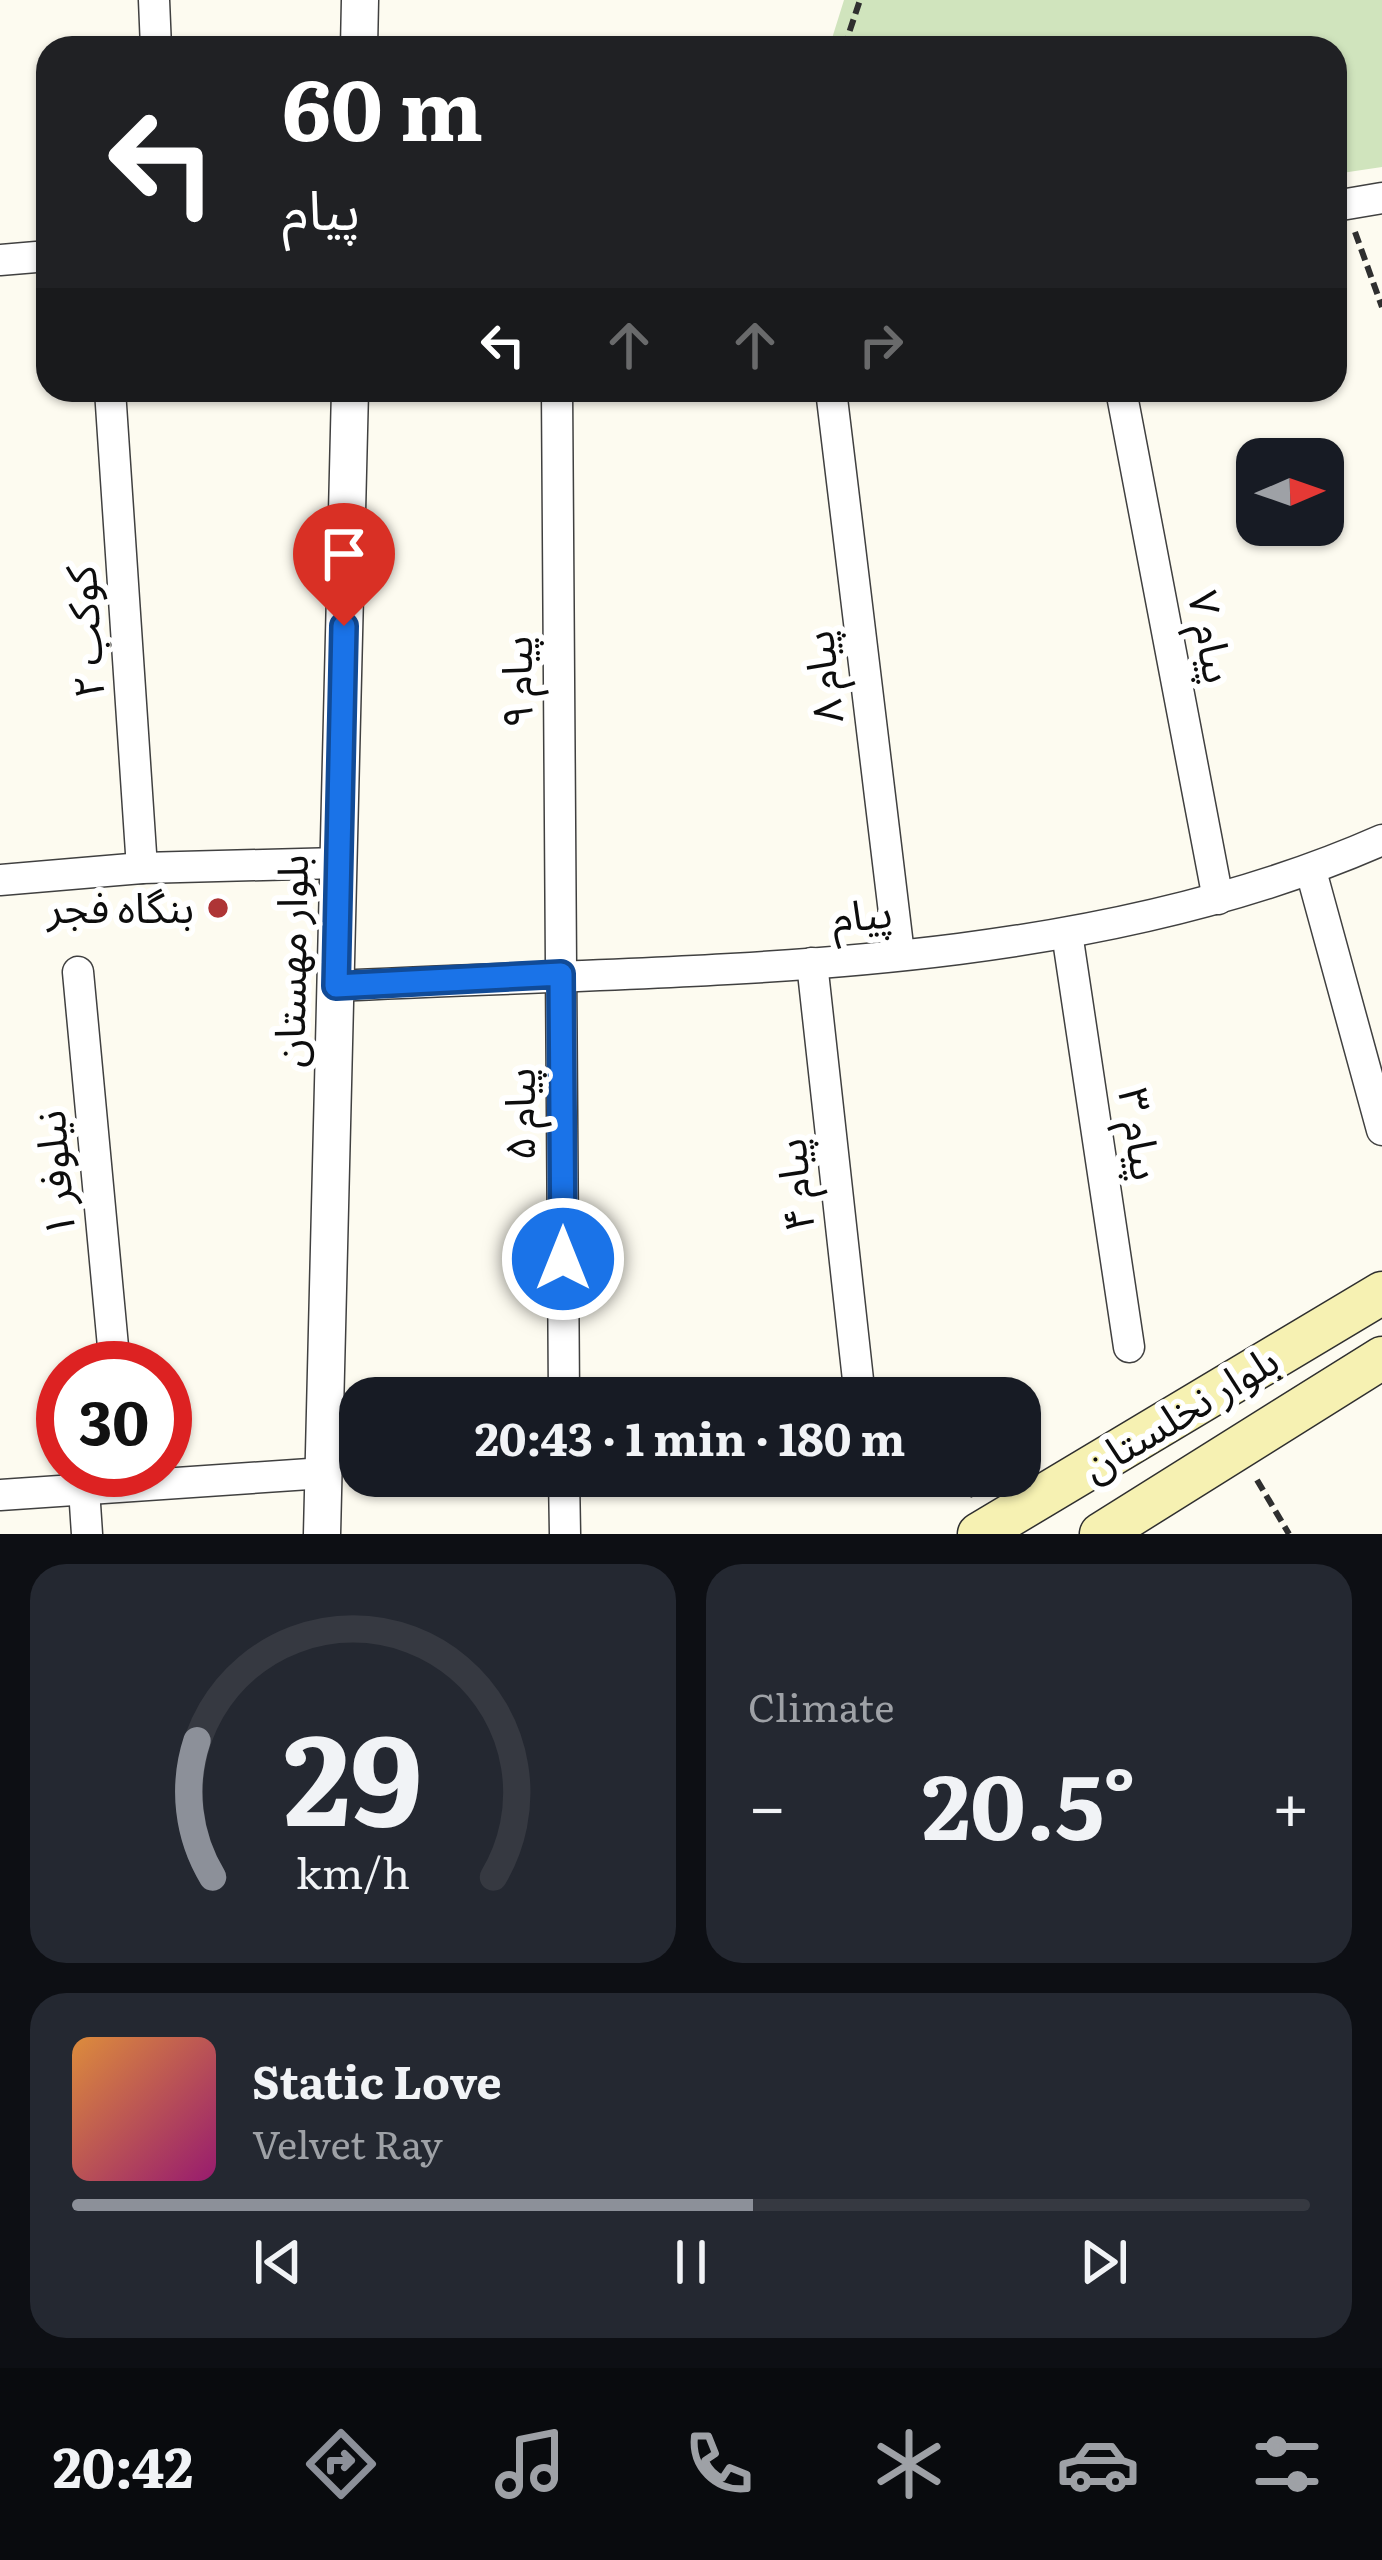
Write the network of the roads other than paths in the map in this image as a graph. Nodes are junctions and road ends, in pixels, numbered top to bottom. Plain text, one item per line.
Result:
1 (154, 0) edge
2 (360, 0) edge
3 (156, 36) edge
4 (358, 36) edge
5 (1382, 198) edge
6 (1347, 205) edge
7 (36, 257) edge
8 (0, 260) edge
9 (111, 402) edge
10 (350, 402) edge
11 (557, 402) edge
12 (832, 402) edge
13 (1123, 402) edge
14 (1382, 840) edge
15 (339, 862) junction
16 (142, 868) junction
17 (1311, 872) junction
18 (0, 880) edge
19 (1218, 899) junction
20 (1067, 933) junction
21 (899, 954) junction
22 (812, 962) junction
23 (78, 972) dead end
24 (561, 974) junction
25 (336, 986) junction
26 (1382, 1130) edge
27 (1382, 1293) edge
28 (112, 1341) edge
29 (1129, 1347) dead end
30 (1382, 1358) edge
31 (564, 1377) edge
32 (858, 1377) edge
33 (324, 1473) junction
34 (192, 1476) edge
35 (36, 1492) edge
36 (0, 1495) edge
37 (85, 1497) edge
38 (564, 1497) edge
39 (87, 1534) edge
40 (322, 1534) edge
41 (565, 1534) edge
42 (979, 1534) edge
43 (1101, 1534) edge

1 - 3 street
2 - 4 street
5 - 6 street
7 - 8 street
9 - 16 street, کوکب ۲
10 - 15 street, بلوار مهستان
11 - 24 street, پیام ۹
12 - 21 street, پیام ۸
13 - 19 street, پیام ۷
14 - 17 street, پیام
15 - 16 street
15 - 25 street, بلوار مهستان
16 - 18 street
17 - 19 street, پیام
17 - 26 street
19 - 20 street, پیام
20 - 21 street, پیام
20 - 29 street, پیام ۳
21 - 22 street, پیام
22 - 24 street, پیام
22 - 32 street, پیام ۴
23 - 28 street, نیلوفر ۱
24 - 25 street, پیام
24 - 31 street, پیام ۵
25 - 33 street, بلوار مهستان
27 - 42 main road, بلوار نخلستان
30 - 43 main road, بلوار نخلستان
33 - 34 street
33 - 40 street, بلوار مهستان
35 - 36 street
37 - 39 street
38 - 41 street

